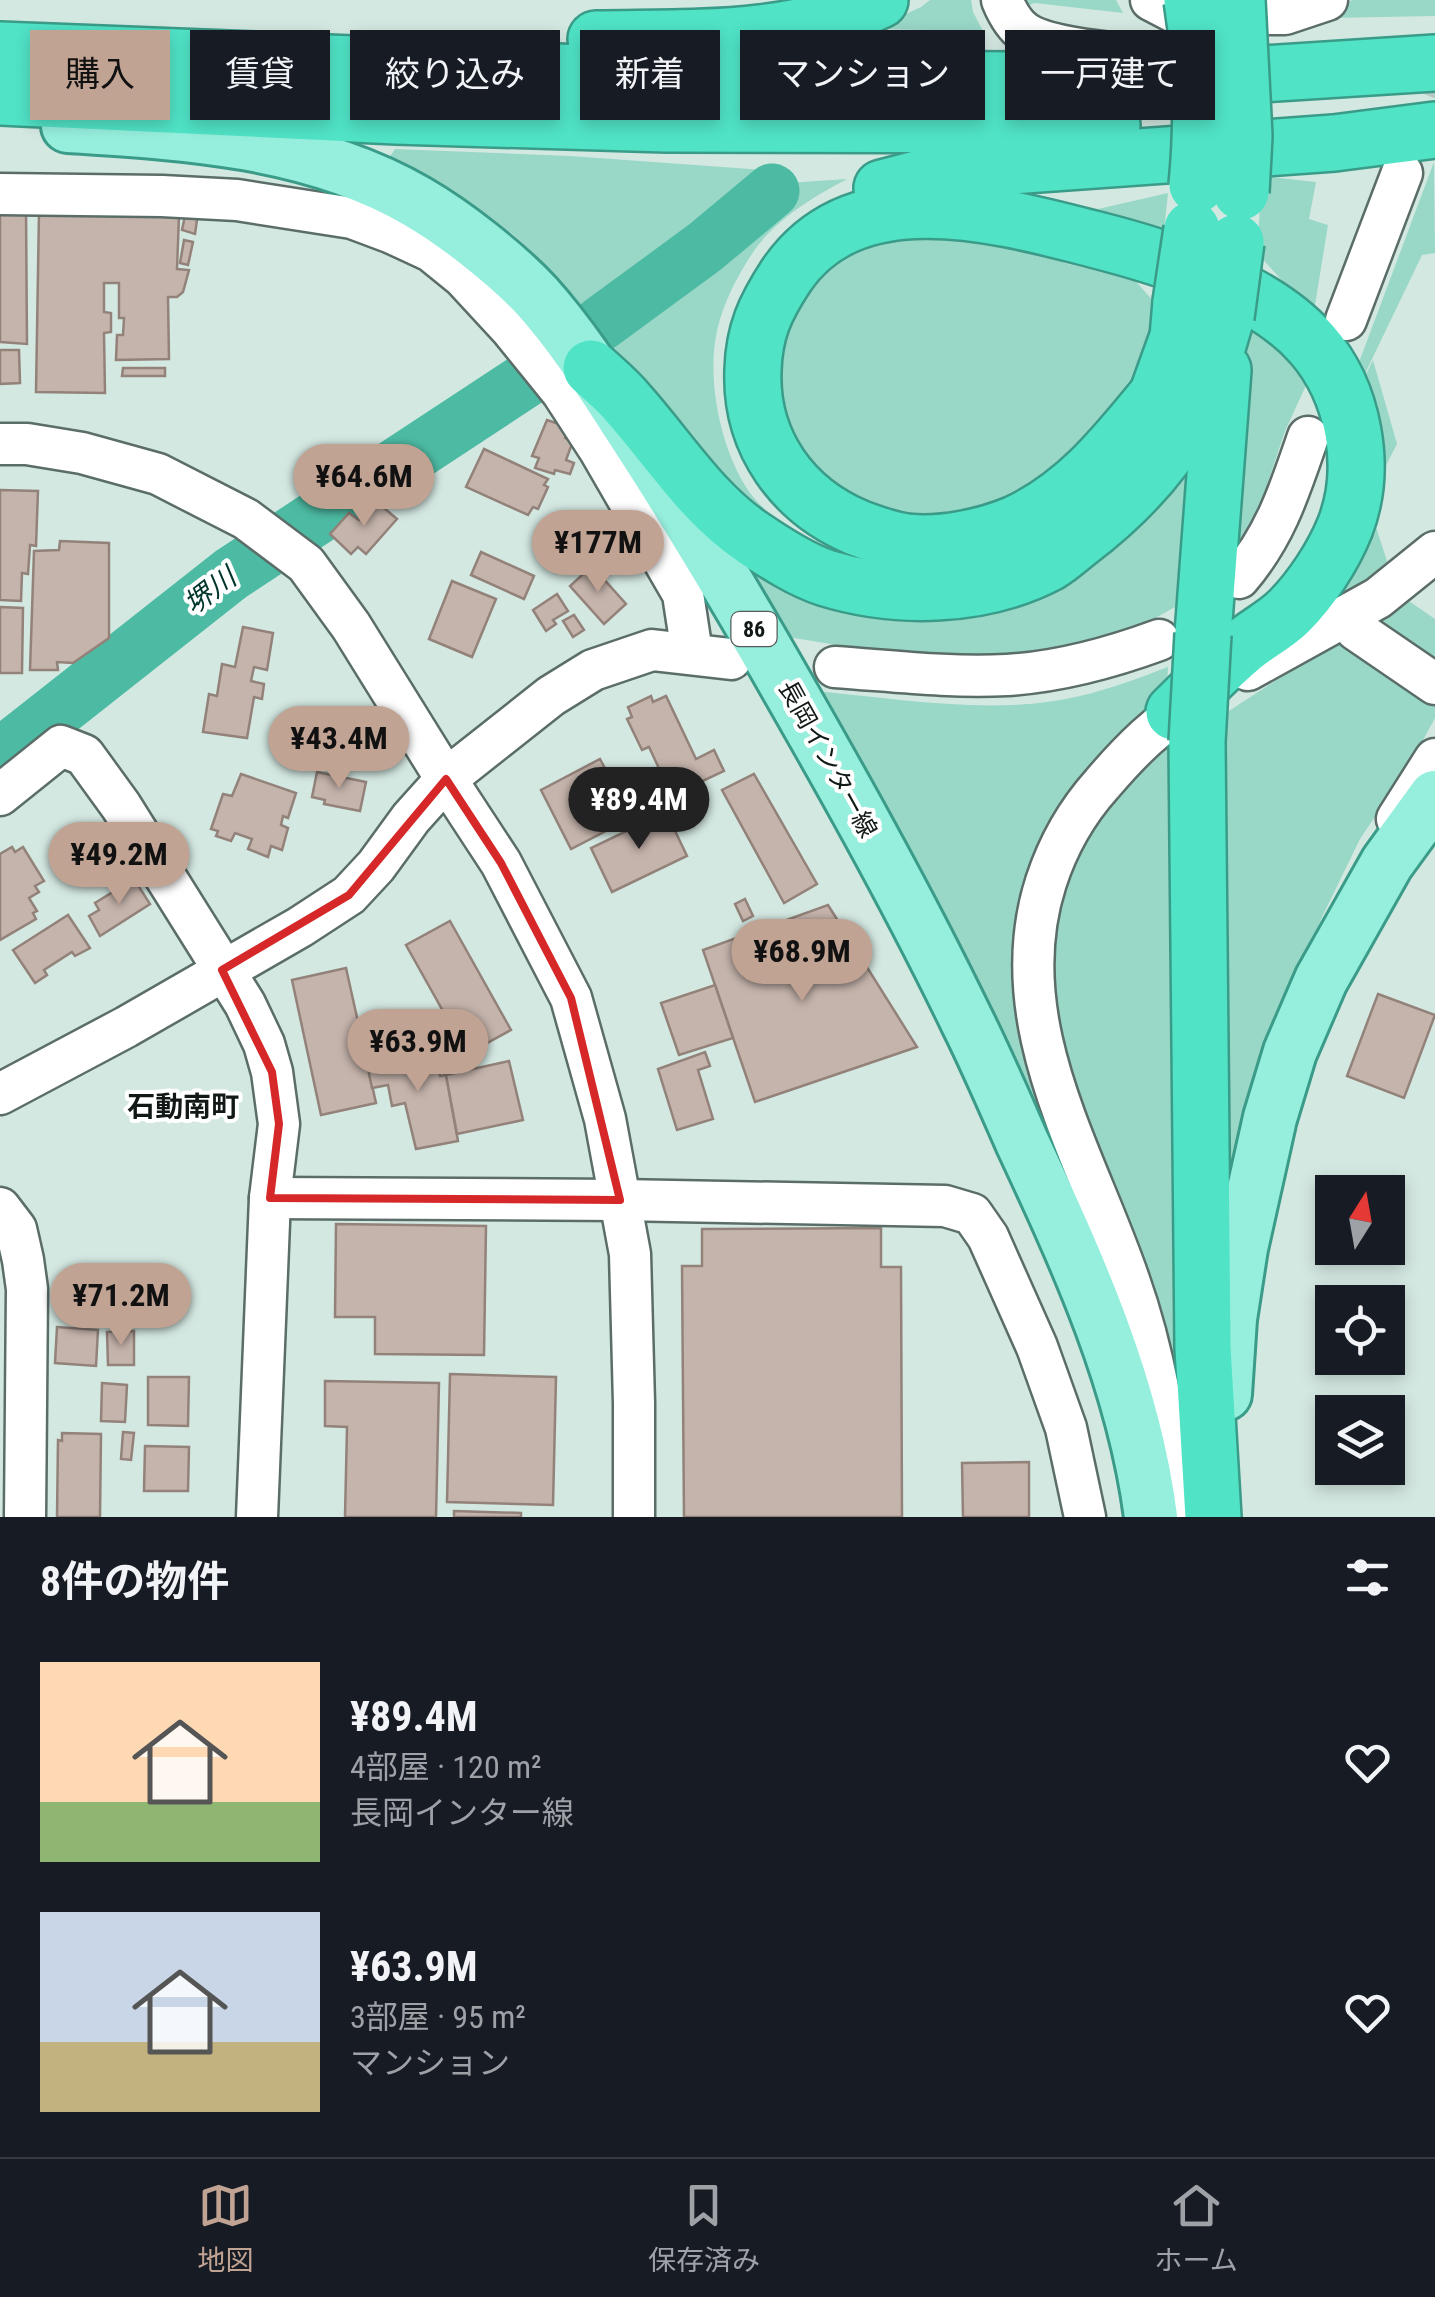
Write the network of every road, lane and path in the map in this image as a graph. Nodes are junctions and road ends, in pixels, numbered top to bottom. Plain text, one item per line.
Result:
1 (880, 0) edge
2 (1002, 0) edge
3 (1151, 0) edge
4 (1192, 0) edge
5 (1237, 0) edge
6 (1327, 0) edge
7 (0, 50) edge
8 (170, 51) edge
9 (30, 52) edge
10 (170, 58) edge
11 (1435, 63) edge
12 (1281, 74) junction
13 (0, 97) edge
14 (1435, 116) edge
15 (0, 122) edge
16 (1435, 130) edge
17 (1402, 174) tunnel mouth
18 (0, 194) edge
19 (1217, 212) junction
20 (1204, 309) junction
21 (1346, 320) dead end
22 (591, 368) junction
23 (1158, 394) junction
24 (1308, 436) dead end
25 (0, 444) edge
26 (1435, 552) edge
27 (1258, 572) dead end
28 (1356, 630) dead end
29 (1181, 637) junction
30 (692, 653) junction
31 (731, 659) dead end
32 (835, 667) dead end
33 (1435, 684) edge
34 (1184, 728) junction
35 (1435, 758) edge
36 (446, 779) junction
37 (0, 796) edge
38 (1435, 797) edge
39 (222, 970) junction
40 (1321, 980) junction
41 (0, 1094) edge
42 (270, 1198) junction
43 (620, 1200) junction
44 (0, 1208) edge
45 (24, 1517) edge
46 (257, 1517) edge
47 (634, 1517) edge
48 (1085, 1517) edge
49 (1152, 1517) edge
50 (1175, 1517) edge
51 (1216, 1517) edge

1 - 8 highway
2 - 12 street
3 - 6 street
4 - 19 highway, bridge
5 - 19 highway, bridge
7 - 9 highway
10 - 12 highway
11 - 12 highway
13 - 14 highway
15 - 22 main road, 長岡インター線 / 86
16 - 23 highway
17 - 21 street
18 - 30 street
19 - 20 highway, bridge
20 - 22 highway
20 - 23 highway
20 - 29 highway
22 - 49 main road, 長岡インター線 / 86
23 - 34 highway
24 - 27 street
25 - 36 street
26 - 34 street
28 - 33 street
29 - 32 street
29 - 34 highway, bridge
30 - 31 street
30 - 36 street
34 - 50 street
34 - 51 highway
35 - 40 street
36 - 39 street
36 - 43 street
37 - 39 street
38 - 40 main road
39 - 41 street
39 - 42 street
40 - 51 main road
42 - 43 street
42 - 46 street
43 - 47 street
43 - 48 street
44 - 45 street

